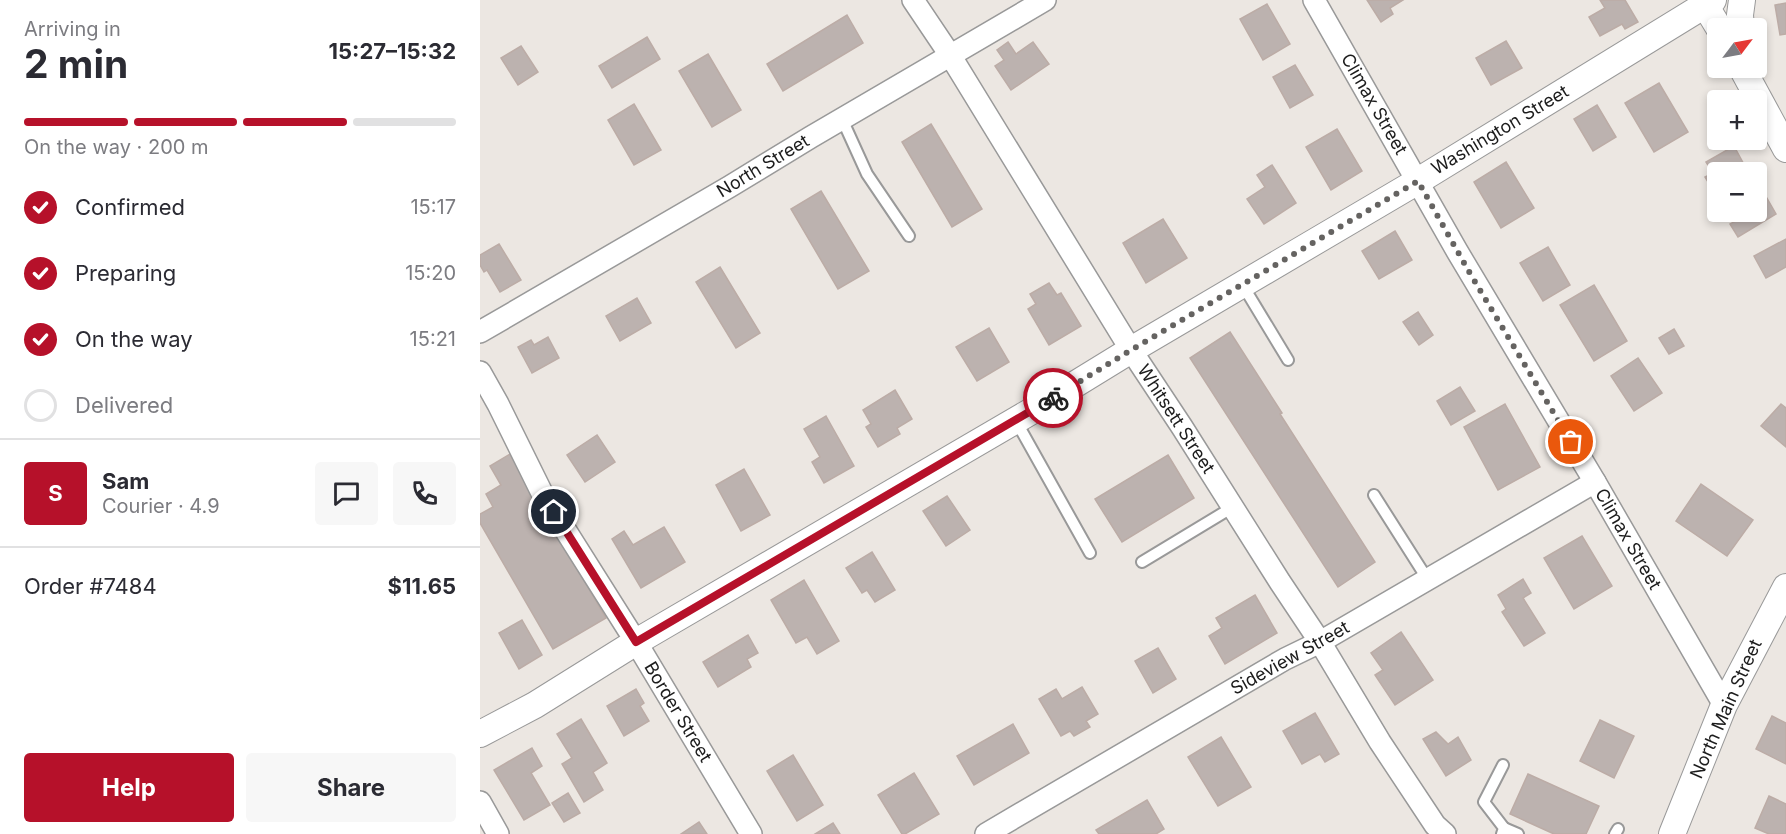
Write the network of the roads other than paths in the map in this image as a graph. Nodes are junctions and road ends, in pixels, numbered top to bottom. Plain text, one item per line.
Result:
1 (913, 0) edge
2 (1044, 0) edge
3 (1314, 0) edge
4 (1742, 0) edge
5 (1707, 2) edge
6 (1714, 18) edge
7 (1740, 18) edge
8 (950, 55) junction
9 (1750, 78) edge
10 (842, 119) junction
11 (1784, 140) edge
12 (1418, 181) junction
13 (909, 236) dead end
14 (1242, 284) junction
15 (480, 332) edge
16 (1131, 350) junction
17 (1288, 360) dead end
18 (480, 372) edge
19 (1016, 420) junction
20 (1595, 482) junction
21 (1374, 495) dead end
22 (1233, 507) junction
23 (1090, 553) dead end
24 (1142, 562) dead end
25 (1428, 580) junction
26 (1786, 587) edge
27 (636, 642) junction
28 (1320, 642) junction
29 (1724, 705) junction
30 (480, 734) edge
31 (1503, 765) dead end
32 (480, 802) edge
33 (1503, 831) edge
34 (498, 834) edge
35 (751, 834) edge
36 (986, 834) edge
37 (1445, 834) edge
38 (1518, 834) edge
39 (1672, 834) edge

1 - 8 street, Whitsett Street
2 - 8 street, North Street
3 - 12 street, Climax Street
4 - 7 street
5 - 6 street
5 - 12 street, Washington Street
8 - 10 street, North Street
8 - 16 street, Whitsett Street
9 - 11 street
10 - 13 lane
10 - 15 street, North Street
12 - 14 street, Washington Street
12 - 20 street, Climax Street
14 - 16 street, Washington Street
14 - 17 lane
16 - 19 street, Washington Street
16 - 22 street, Whitsett Street
18 - 27 street, Border Street
19 - 23 lane
19 - 27 street, Washington Street
20 - 25 street, Sideview Street
20 - 29 street, Climax Street
21 - 25 lane
22 - 24 lane
22 - 28 street, Whitsett Street
25 - 28 street, Sideview Street
26 - 29 street, North Main Street
27 - 30 street, Washington Street
27 - 35 street, Border Street
28 - 36 street, Sideview Street
28 - 37 street, Whitsett Street
29 - 39 street, North Main Street
31 - 33 lane
32 - 34 street
33 - 38 lane

